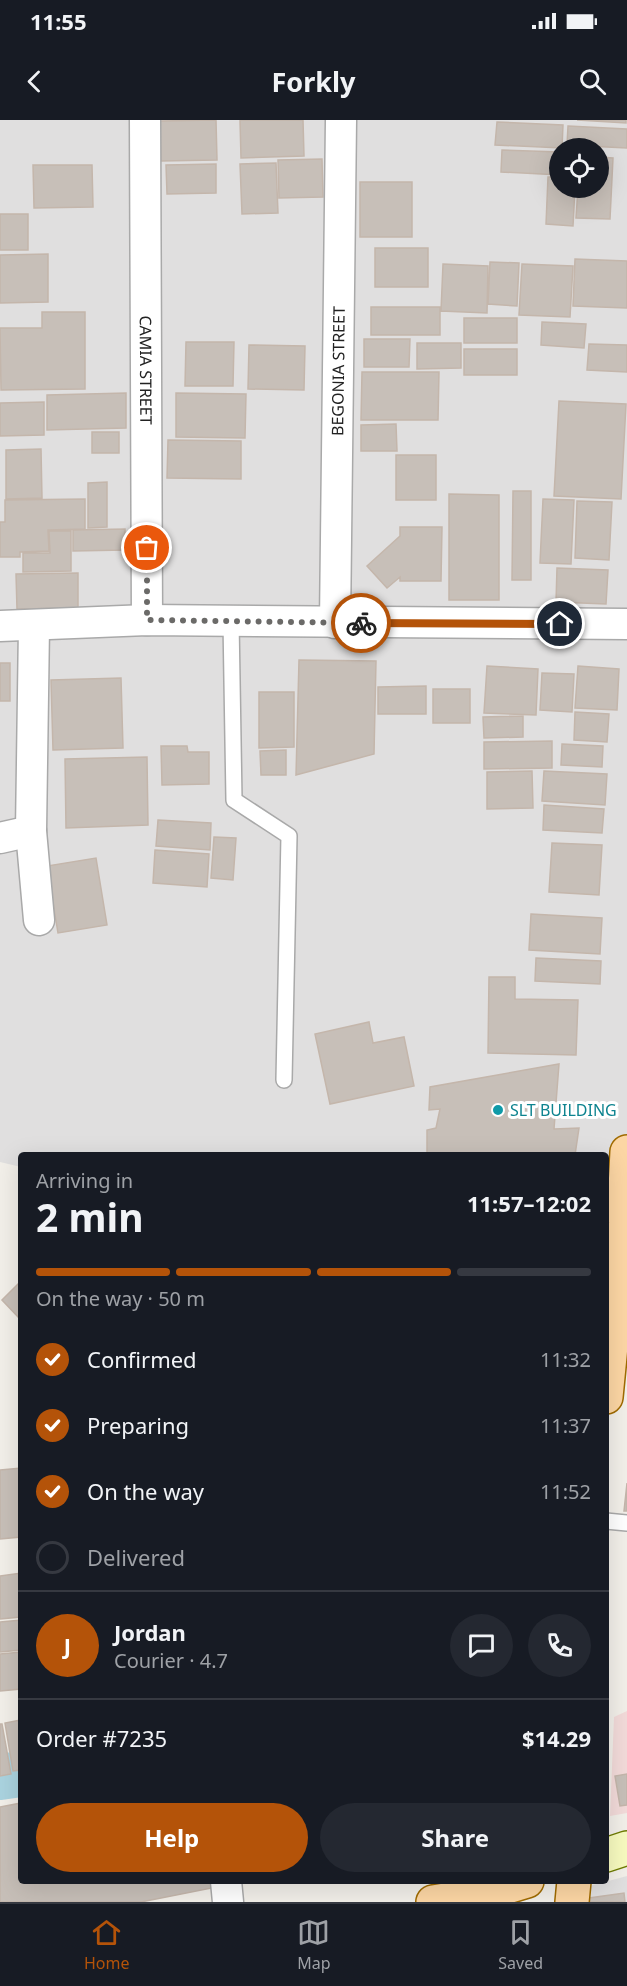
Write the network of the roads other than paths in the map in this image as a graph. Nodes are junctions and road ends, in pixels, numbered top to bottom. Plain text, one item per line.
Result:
1 (145, 120) edge
2 (341, 120) edge
3 (147, 620) junction
4 (231, 621) junction
5 (335, 623) junction
6 (627, 624) edge
7 (0, 626) edge
8 (34, 626) junction
9 (31, 831) junction
10 (0, 838) edge
11 (39, 920) dead end
12 (285, 1080) dead end
13 (627, 1152) edge
14 (609, 1366) edge
15 (609, 1521) edge
16 (627, 1523) edge
17 (627, 1848) edge
18 (609, 1854) edge
19 (226, 1884) edge
20 (517, 1884) edge
21 (574, 1884) edge
22 (228, 1902) edge
23 (433, 1902) edge
24 (572, 1902) edge

1 - 3 street, CAMIA STREET
2 - 5 street, BEGONIA STREET
3 - 4 street
3 - 8 street
4 - 5 street
4 - 12 lane
5 - 6 street
7 - 8 street
8 - 9 street
9 - 10 street
9 - 11 street
13 - 14 main road
15 - 16 lane
17 - 18 main road
19 - 22 street
20 - 23 main road
21 - 24 main road

